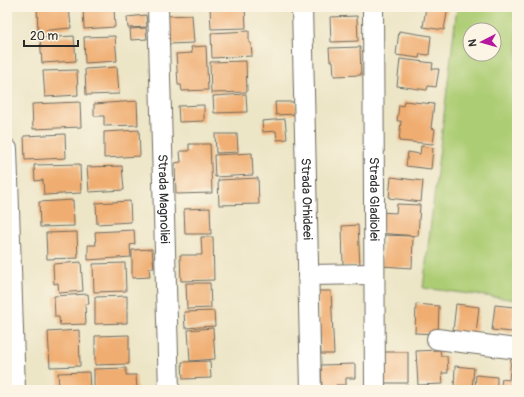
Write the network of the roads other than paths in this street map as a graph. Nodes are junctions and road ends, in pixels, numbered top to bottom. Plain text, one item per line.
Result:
1 (158, 7) edge
2 (302, 7) edge
3 (373, 7) edge
4 (7, 149) edge
5 (374, 274) junction
6 (308, 275) junction
7 (437, 339) dead end
8 (517, 349) edge
9 (15, 390) edge
10 (169, 390) edge
11 (310, 390) edge
12 (374, 390) edge

1 - 10 street, Strada Magnoliei
2 - 6 street, Strada Orhideei
3 - 5 street, Strada Gladiolei
4 - 9 street
5 - 6 street
5 - 12 street, Strada Gladiolei
6 - 11 street, Strada Orhideei
7 - 8 street

